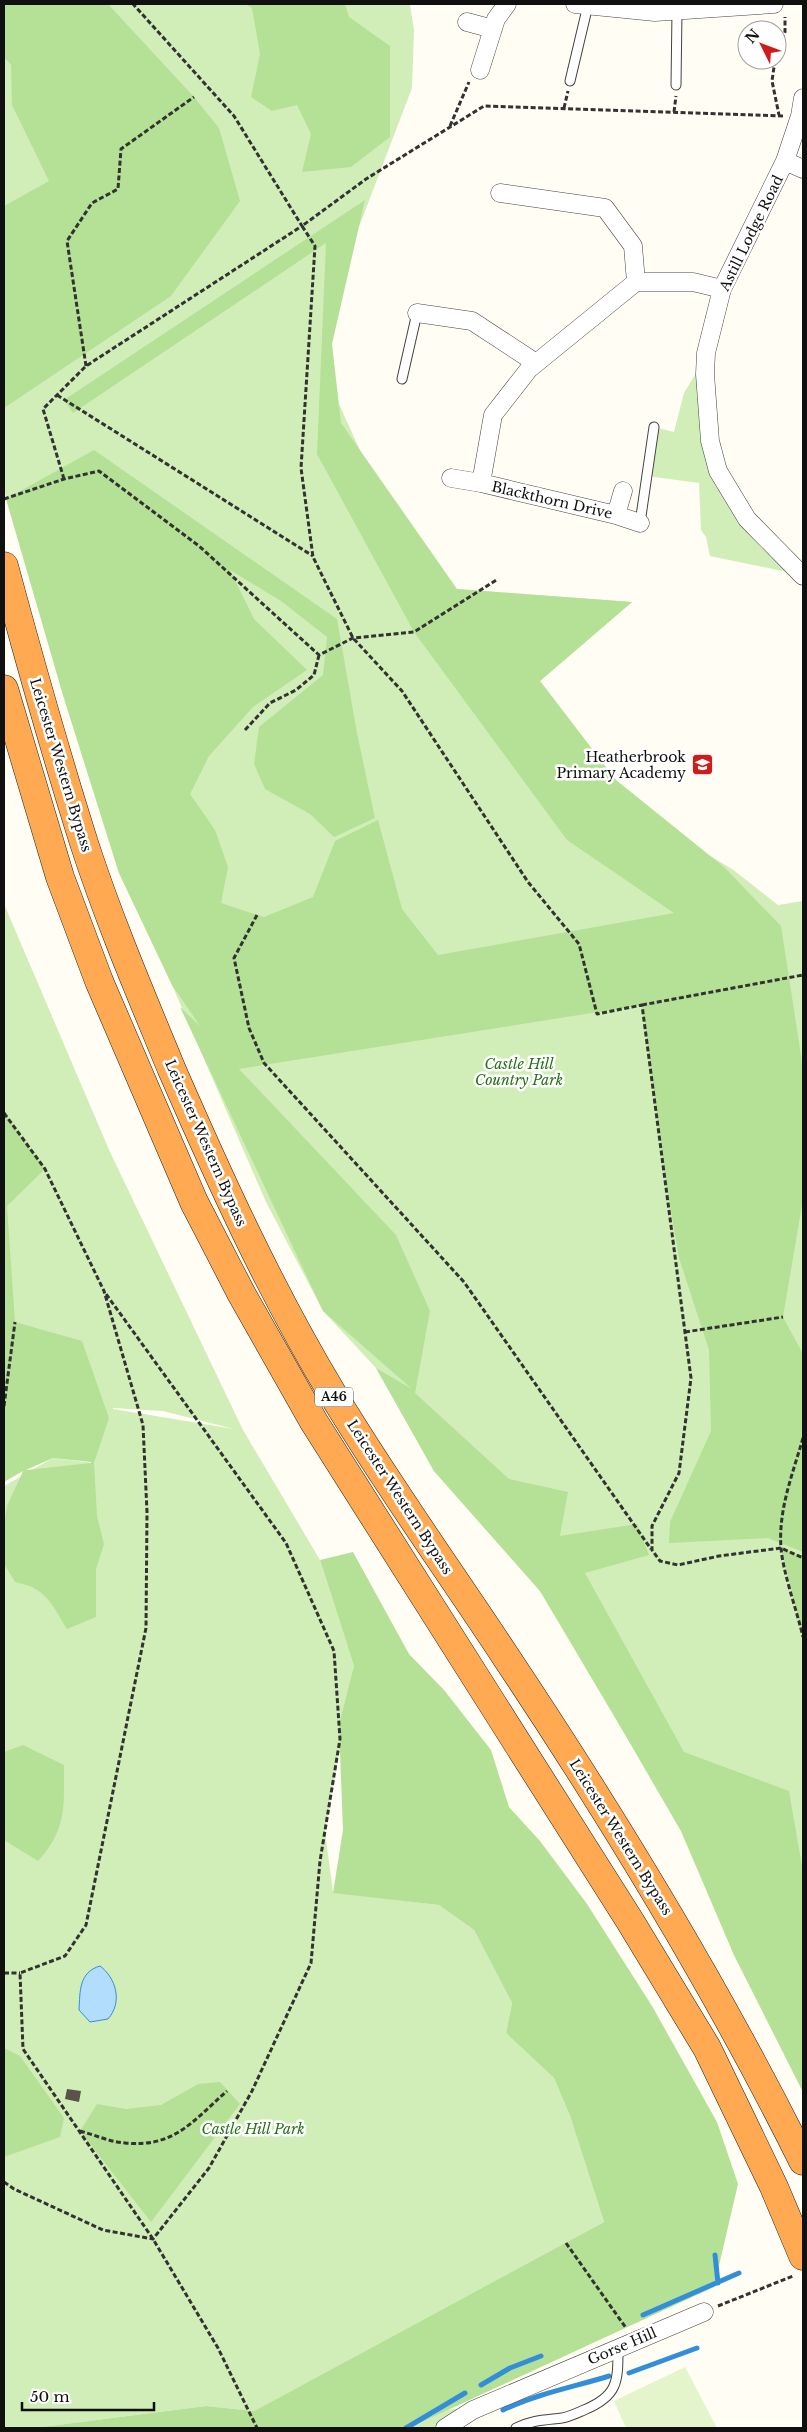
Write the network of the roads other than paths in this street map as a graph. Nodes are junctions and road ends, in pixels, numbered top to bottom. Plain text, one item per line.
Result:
1 (507, 4) edge
2 (582, 4) edge
3 (686, 8) edge
4 (779, 8) edge
5 (467, 22) dead end
6 (493, 29) junction
7 (480, 70) road end
8 (570, 81) dead end
9 (676, 85) dead end
10 (803, 98) edge
11 (785, 161) junction
12 (803, 169) edge
13 (500, 193) dead end
14 (636, 282) junction
15 (722, 289) junction
16 (417, 313) joint
17 (536, 363) junction
18 (402, 379) dead end
19 (654, 427) dead end
20 (451, 478) dead end
21 (481, 484) junction
22 (623, 491) dead end
23 (616, 515) junction
24 (640, 523) joint
25 (4, 566) edge
26 (803, 576) edge
27 (4, 688) edge
28 (803, 2161) edge
29 (799, 2266) edge
30 (704, 2312) road end
31 (626, 2345) junction
32 (445, 2428) edge
33 (516, 2428) edge

1 - 6 street
2 - 3 street
2 - 8 lane
3 - 4 street
3 - 9 lane
5 - 6 street
6 - 7 street
10 - 11 street, Astill Lodge Road
11 - 12 street
11 - 15 street, Astill Lodge Road
13 - 14 street
14 - 15 street
14 - 17 street, Blackthorn Drive
15 - 26 street, Astill Lodge Road
16 - 17 street
16 - 18 lane
17 - 21 street, Blackthorn Drive
19 - 24 lane
20 - 21 street
21 - 23 street, Blackthorn Drive
22 - 23 street
23 - 24 street, Blackthorn Drive
25 - 28 highway, Leicester Western Bypass / A46
27 - 29 highway, A46
30 - 31 street, Gorse Hill
31 - 32 street, Gorse Hill
31 - 33 lane

